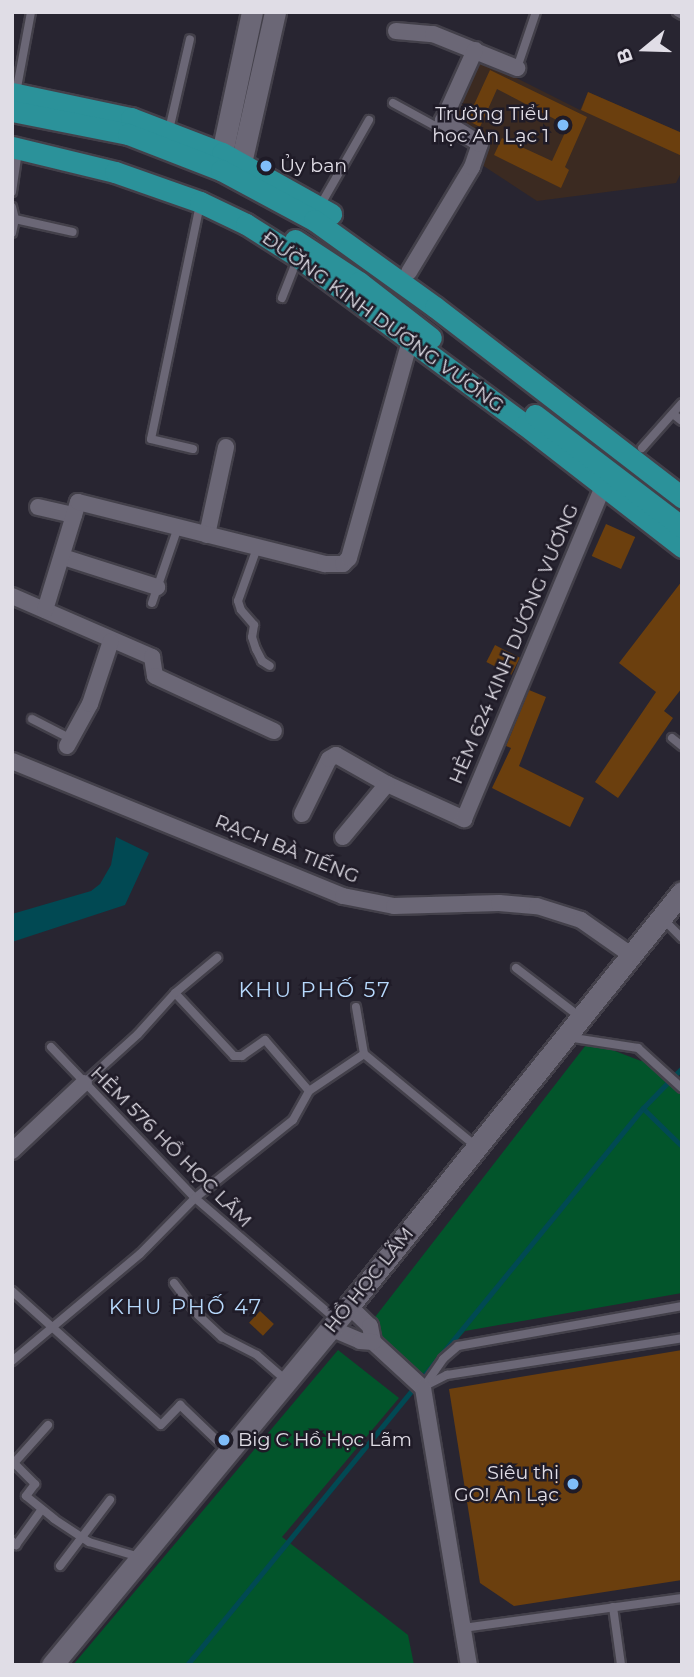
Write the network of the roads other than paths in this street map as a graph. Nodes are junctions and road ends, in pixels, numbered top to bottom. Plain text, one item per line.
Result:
1 (32, 12) edge
2 (252, 12) edge
3 (275, 12) edge
4 (536, 12) edge
5 (677, 12) edge
6 (682, 15) edge
7 (396, 31) dead end
8 (190, 39) dead end
9 (475, 50) junction
10 (517, 68) joint
11 (14, 99) edge
12 (393, 103) dead end
13 (369, 120) dead end
14 (443, 121) junction
15 (168, 132) junction
16 (14, 144) edge
17 (222, 153) junction
18 (241, 163) junction
19 (12, 192) edge
20 (200, 202) junction
21 (12, 207) edge
22 (320, 207) junction
23 (15, 219) junction
24 (73, 232) dead end
25 (12, 233) edge
26 (298, 257) junction
27 (406, 277) junction
28 (282, 298) dead end
29 (385, 312) junction
30 (411, 341) junction
31 (682, 403) edge
32 (673, 414) junction
33 (682, 421) edge
34 (226, 447) dead end
35 (642, 448) junction
36 (193, 449) dead end
37 (606, 478) junction
38 (682, 479) edge
39 (682, 497) edge
40 (38, 507) dead end
41 (76, 508) junction
42 (671, 525) edge
43 (178, 527) junction
44 (207, 535) junction
45 (682, 547) edge
46 (257, 548) junction
47 (63, 557) junction
48 (157, 587) junction
49 (12, 596) edge
50 (152, 603) dead end
51 (45, 610) junction
52 (111, 641) junction
53 (270, 666) dead end
54 (32, 719) dead end
55 (274, 731) dead end
56 (672, 738) dead end
57 (69, 742) joint
58 (682, 746) edge
59 (12, 761) edge
60 (12, 770) edge
61 (387, 784) junction
62 (302, 814) dead end
63 (343, 837) dead end
64 (682, 892) edge
65 (661, 917) junction
66 (682, 938) edge
67 (217, 958) dead end
68 (628, 958) junction
69 (516, 968) dead end
70 (175, 993) junction
71 (356, 1007) dead end
72 (580, 1017) junction
73 (564, 1037) junction
74 (51, 1047) dead end
75 (364, 1054) junction
76 (84, 1083) junction
77 (682, 1088) edge
78 (309, 1091) junction
79 (477, 1147) junction
80 (12, 1151) edge
81 (195, 1198) junction
82 (174, 1283) dead end
83 (12, 1291) edge
84 (682, 1306) edge
85 (339, 1318) junction
86 (53, 1327) junction
87 (682, 1338) edge
88 (373, 1342) junction
89 (12, 1361) edge
90 (284, 1378) junction
91 (423, 1388) junction
92 (48, 1424) dead end
93 (227, 1450) junction
94 (110, 1500) dead end
95 (42, 1509) junction
96 (81, 1536) junction
97 (13, 1545) edge
98 (142, 1558) junction
99 (60, 1566) dead end
100 (682, 1598) edge
101 (613, 1607) junction
102 (463, 1628) junction
103 (52, 1665) edge
104 (469, 1665) edge
105 (621, 1665) edge

1 - 11 lane
2 - 17 main road
3 - 18 main road
4 - 10 lane
5 - 6 lane
7 - 9 street
8 - 15 lane
9 - 10 street
9 - 14 street
11 - 15 main road, ĐƯỜNG KINH DƯƠNG VƯƠNG
11 - 27 main road, ĐƯỜNG KINH DƯƠNG VƯƠNG
12 - 14 lane
13 - 22 lane
14 - 27 street
15 - 17 main road, ĐƯỜNG KINH DƯƠNG VƯƠNG
16 - 19 lane
16 - 20 main road, ĐƯỜNG KINH DƯƠNG VƯƠNG
16 - 29 main road, ĐƯỜNG KINH DƯƠNG VƯƠNG
17 - 18 main road, ĐƯỜNG KINH DƯƠNG VƯƠNG
18 - 22 main road, ĐƯỜNG KINH DƯƠNG VƯƠNG
20 - 26 main road, ĐƯỜNG KINH DƯƠNG VƯƠNG
20 - 36 lane
21 - 23 lane
22 - 27 main road, ĐƯỜNG KINH DƯƠNG VƯƠNG
23 - 24 lane
23 - 25 lane
26 - 28 lane
26 - 29 main road, ĐƯỜNG KINH DƯƠNG VƯƠNG
27 - 29 main road
27 - 35 main road, ĐƯỜNG KINH DƯƠNG VƯƠNG
27 - 39 main road, ĐƯỜNG KINH DƯƠNG VƯƠNG
29 - 30 main road, ĐƯỜNG KINH DƯƠNG VƯƠNG
29 - 37 main road, ĐƯỜNG KINH DƯƠNG VƯƠNG
30 - 37 main road, ĐƯỜNG KINH DƯƠNG VƯƠNG
30 - 46 street
31 - 32 lane
32 - 33 lane
32 - 35 lane
34 - 44 street
35 - 38 main road, ĐƯỜNG KINH DƯƠNG VƯƠNG
37 - 42 main road, ĐƯỜNG KINH DƯƠNG VƯƠNG
37 - 61 street, HẺM 624 KINH DƯƠNG VƯƠNG
40 - 41 street
41 - 43 street
41 - 47 street
42 - 45 main road, ĐƯỜNG KINH DƯƠNG VƯƠNG
43 - 44 street
43 - 48 lane
44 - 46 street
46 - 53 lane
47 - 48 street
47 - 51 street
48 - 50 lane
49 - 51 street
51 - 52 street
52 - 55 street
52 - 57 street
54 - 57 lane
56 - 58 lane
59 - 68 street, RẠCH BÀ TIẾNG
60 - 68 street, RẠCH BÀ TIẾNG
61 - 62 street
61 - 63 street
64 - 65 main road, HỒ HỌC LÃM
65 - 66 lane
65 - 68 main road, HỒ HỌC LÃM
67 - 70 lane
68 - 72 main road, HỒ HỌC LÃM
69 - 72 lane
70 - 76 lane
70 - 78 lane
71 - 75 lane
72 - 73 main road, HỒ HỌC LÃM
73 - 77 lane
73 - 79 main road, HỒ HỌC LÃM
74 - 76 lane, HẺM 576 HỒ HỌC LÃM
75 - 78 lane
75 - 79 lane
76 - 80 street
76 - 81 lane, HẺM 576 HỒ HỌC LÃM
78 - 81 lane
79 - 85 main road, HỒ HỌC LÃM
81 - 85 lane, HẺM 576 HỒ HỌC LÃM
81 - 86 lane
82 - 90 lane
83 - 86 lane
84 - 91 lane
85 - 88 street
85 - 88 street
85 - 90 main road, HỒ HỌC LÃM
86 - 89 lane
86 - 93 lane
87 - 91 lane
88 - 91 street
90 - 93 main road, HỒ HỌC LÃM
91 - 102 street
92 - 95 lane
93 - 98 main road, HỒ HỌC LÃM
94 - 96 lane
95 - 96 lane
95 - 97 lane
96 - 98 lane
96 - 99 lane
98 - 103 main road, HỒ HỌC LÃM
100 - 101 lane
101 - 102 lane
101 - 105 lane
102 - 104 street

